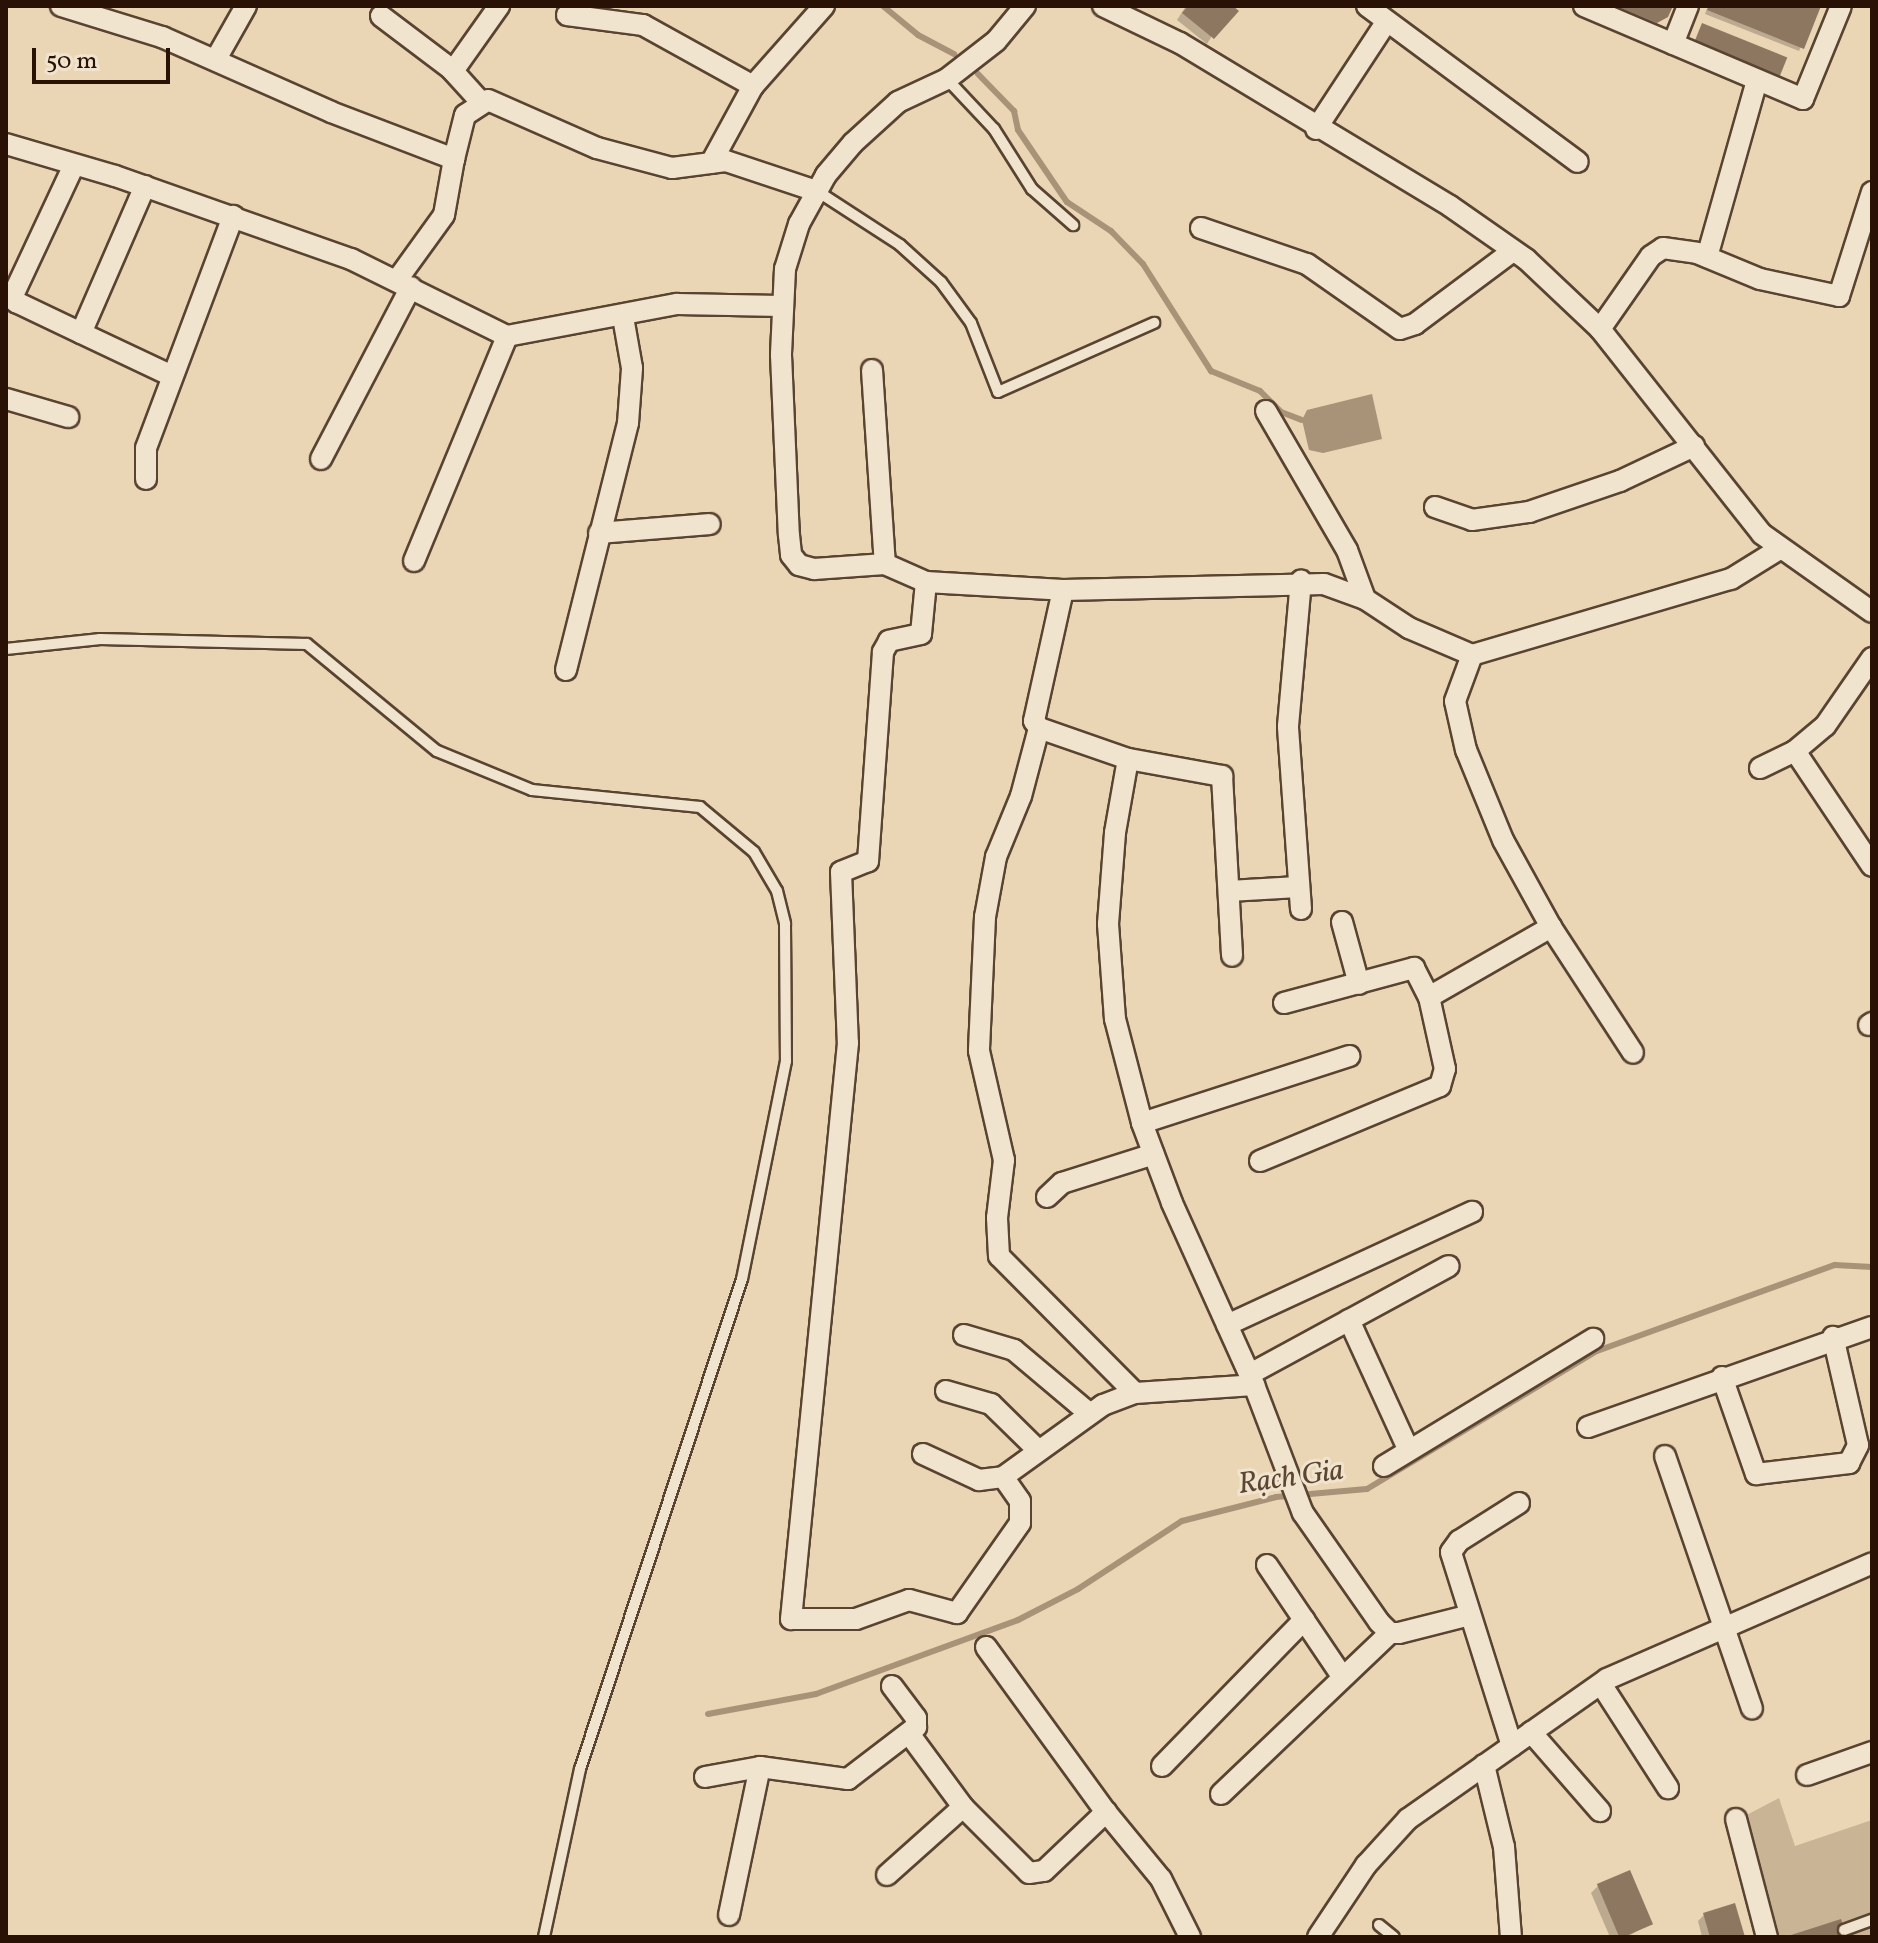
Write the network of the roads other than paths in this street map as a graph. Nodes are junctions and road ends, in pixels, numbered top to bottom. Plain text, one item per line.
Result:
1 (61, 6) edge
2 (246, 6) edge
3 (499, 6) edge
4 (824, 6) edge
5 (1025, 6) edge
6 (1103, 6) edge
7 (1367, 6) edge
8 (1584, 6) edge
9 (1688, 6) edge
10 (1841, 6) edge
11 (567, 15) dead end
12 (381, 16) dead end
13 (1385, 24) junction
14 (1673, 44) junction
15 (216, 59) junction
16 (453, 71) junction
17 (947, 79) junction
18 (1757, 80) junction
19 (753, 86) junction
20 (480, 101) junction
21 (1316, 129) junction
22 (6, 144) edge
23 (454, 159) junction
24 (1578, 162) dead end
25 (711, 163) junction
26 (74, 165) junction
27 (145, 186) junction
28 (816, 191) junction
29 (1872, 192) edge
30 (233, 216) junction
31 (1073, 225) dead end
32 (1201, 228) dead end
33 (1513, 251) junction
34 (1707, 257) junction
35 (404, 284) junction
36 (781, 306) junction
37 (623, 317) junction
38 (1154, 323) dead end
39 (1600, 329) junction
40 (81, 333) junction
41 (507, 336) junction
42 (872, 370) dead end
43 (172, 376) junction
44 (6, 399) edge
45 (1266, 411) dead end
46 (68, 417) dead end
47 (1694, 446) junction
48 (321, 459) dead end
49 (146, 479) dead end
50 (1435, 507) dead end
51 (710, 524) dead end
52 (599, 533) junction
53 (1778, 550) junction
54 (414, 561) dead end
55 (885, 564) junction
56 (1301, 581) junction
57 (926, 582) junction
58 (1063, 590) junction
59 (1365, 599) junction
60 (1872, 612) edge
61 (6, 649) edge
62 (1472, 655) junction
63 (1872, 658) edge
64 (566, 670) dead end
65 (1039, 728) junction
66 (1795, 751) junction
67 (1128, 759) junction
68 (1760, 768) dead end
69 (1872, 866) edge
70 (1298, 887) junction
71 (1229, 891) junction
72 (1301, 909) dead end
73 (1342, 922) dead end
74 (1551, 927) junction
75 (1232, 956) dead end
76 (1359, 984) junction
77 (1429, 997) junction
78 (1284, 1003) dead end
79 (1633, 1053) dead end
80 (1349, 1056) dead end
81 (1142, 1123) junction
82 (1154, 1154) junction
83 (1260, 1161) dead end
84 (1047, 1197) dead end
85 (1472, 1212) dead end
86 (1449, 1266) dead end
87 (1349, 1320) junction
88 (1227, 1325) junction
89 (1872, 1327) edge
90 (964, 1335) dead end
91 (1833, 1337) junction
92 (1593, 1339) dead end
93 (1722, 1377) junction
94 (1252, 1380) junction
95 (946, 1391) dead end
96 (1135, 1393) junction
97 (1090, 1414) junction
98 (1588, 1427) dead end
99 (1037, 1449) junction
100 (1408, 1449) junction
101 (923, 1454) dead end
102 (1665, 1456) dead end
103 (1384, 1466) dead end
104 (1003, 1477) junction
105 (1519, 1503) dead end
106 (1872, 1563) edge
107 (1267, 1565) dead end
108 (1470, 1615) junction
109 (1304, 1620) junction
110 (1722, 1626) junction
111 (1390, 1633) junction
112 (986, 1647) dead end
113 (1342, 1676) junction
114 (1601, 1684) junction
115 (892, 1686) dead end
116 (1752, 1708) dead end
117 (1531, 1732) junction
118 (910, 1735) junction
119 (1512, 1746) junction
120 (1872, 1752) edge
121 (1484, 1765) junction
122 (1162, 1766) dead end
123 (760, 1767) junction
124 (1807, 1775) dead end
125 (705, 1777) dead end
126 (1668, 1788) dead end
127 (1221, 1794) dead end
128 (963, 1807) junction
129 (1600, 1811) dead end
130 (1106, 1812) junction
131 (1736, 1819) dead end
132 (887, 1875) dead end
133 (729, 1915) dead end
134 (1872, 1920) edge
135 (1379, 1925) dead end
136 (1844, 1930) dead end
137 (544, 1937) edge
138 (1190, 1937) edge
139 (1318, 1937) edge
140 (1394, 1937) edge
141 (1511, 1937) edge
142 (1767, 1937) edge

1 - 15 street
2 - 15 street
3 - 16 street
4 - 19 street
5 - 17 street
6 - 21 street
7 - 13 street
8 - 14 street
9 - 14 street
10 - 18 street
11 - 19 street
12 - 16 street
13 - 21 street
13 - 24 street
14 - 18 street
15 - 23 street
16 - 20 street
17 - 28 street
17 - 31 lane
18 - 34 street
19 - 25 street
20 - 23 street
20 - 25 street
21 - 33 street
22 - 26 street
23 - 35 street
25 - 28 street
26 - 27 street
26 - 40 street
27 - 30 street
27 - 40 street
28 - 36 street
28 - 38 lane
29 - 34 street
30 - 35 street
30 - 43 street
32 - 33 street
33 - 39 street
34 - 39 street
35 - 41 street
35 - 48 street
36 - 37 street
36 - 55 street
37 - 41 street
37 - 52 street
39 - 47 street
40 - 43 street
41 - 54 street
42 - 55 street
43 - 49 street
44 - 46 street
45 - 59 street
47 - 50 street
47 - 53 street
51 - 52 street
52 - 64 street
53 - 60 street
53 - 62 street
55 - 57 street
56 - 58 street
56 - 59 street
56 - 70 street
57 - 58 street
57 - 104 street
58 - 65 street
59 - 62 street
61 - 137 lane
62 - 74 street
63 - 66 street
65 - 67 street
65 - 96 street
66 - 68 street
66 - 69 street
67 - 71 street
67 - 81 street
70 - 71 street
70 - 72 street
71 - 75 street
73 - 76 street
74 - 77 street
74 - 79 street
76 - 77 street
76 - 78 street
77 - 83 street
80 - 81 street
81 - 82 street
82 - 84 street
82 - 88 street
85 - 88 street
86 - 87 street
87 - 94 street
87 - 100 street
88 - 94 street
89 - 91 street
90 - 97 street
91 - 93 street
91 - 93 street
92 - 100 street
93 - 98 street
94 - 96 street
94 - 111 street
95 - 99 street
96 - 97 street
97 - 99 street
99 - 104 street
100 - 103 street
101 - 104 street
102 - 110 street
105 - 108 street
106 - 110 street
107 - 109 street
108 - 111 street
108 - 119 street
109 - 113 street
109 - 122 street
110 - 114 street
110 - 116 street
111 - 113 street
112 - 130 street
113 - 127 street
114 - 117 street
114 - 126 street
115 - 118 street
117 - 119 street
117 - 129 street
118 - 123 street
118 - 128 street
119 - 121 street
120 - 124 street
121 - 139 street
121 - 141 street
123 - 125 street
123 - 133 street
128 - 130 street
128 - 132 street
130 - 138 street
131 - 142 street
134 - 136 lane
135 - 140 lane

